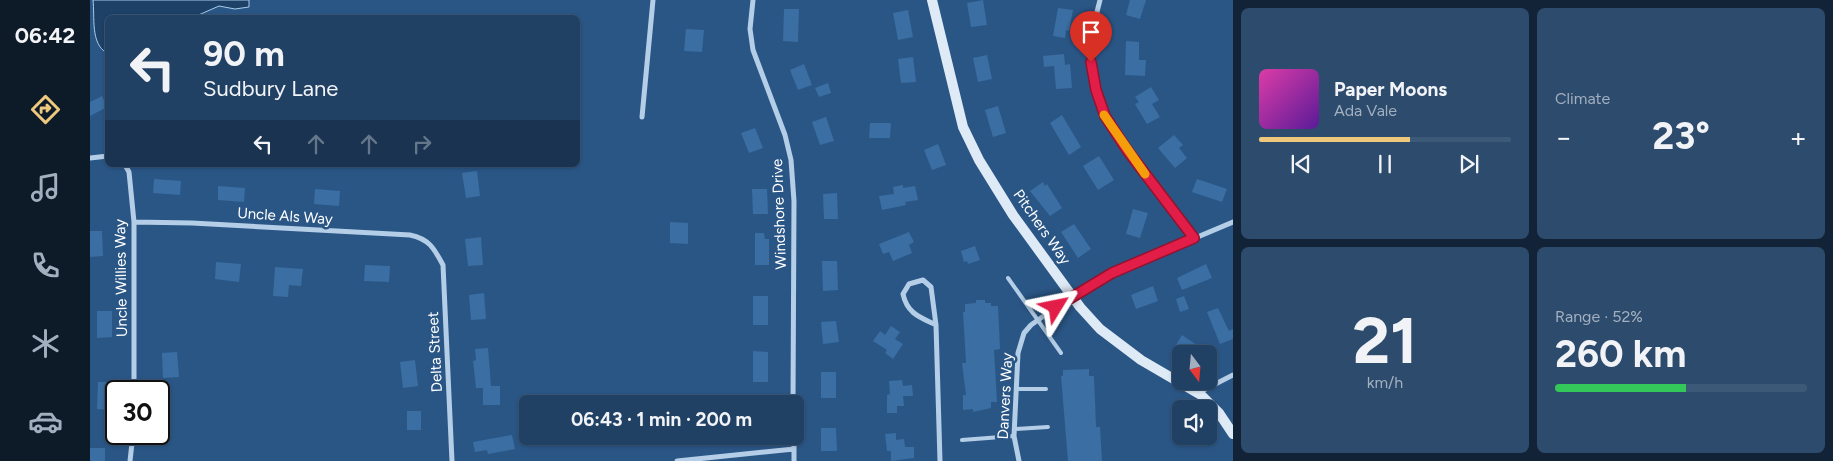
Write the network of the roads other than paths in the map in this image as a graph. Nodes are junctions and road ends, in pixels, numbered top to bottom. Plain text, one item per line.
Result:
1 (653, 0) edge
2 (753, 0) edge
3 (932, 0) edge
4 (1100, 0) edge
5 (642, 117) dead end
6 (105, 156) edge
7 (90, 158) edge
8 (126, 167) edge
9 (134, 222) junction
10 (1233, 222) edge
11 (1194, 238) junction
12 (432, 245) joint
13 (1008, 278) dead end
14 (1072, 296) junction
15 (1037, 320) junction
16 (936, 325) junction
17 (1062, 352) dead end
18 (1233, 375) edge
19 (134, 380) edge
20 (1017, 389) junction
21 (1046, 389) dead end
22 (1198, 393) junction
23 (793, 395) edge
24 (1048, 427) dead end
25 (1015, 429) junction
26 (1233, 434) edge
27 (1014, 436) junction
28 (962, 440) dead end
29 (132, 445) edge
30 (794, 445) edge
31 (794, 449) junction
32 (130, 461) edge
33 (452, 461) edge
34 (677, 461) edge
35 (794, 461) edge
36 (940, 461) edge
37 (1019, 461) edge

1 - 5 street
2 - 23 street, Windshore Drive
3 - 14 main road, Pitchers Way
4 - 11 street
6 - 7 street
8 - 9 street, Uncle Willies Way
9 - 12 street, Uncle Als Way
9 - 19 street, Uncle Willies Way
10 - 11 street, Danvers Way
11 - 14 street, Danvers Way
12 - 33 street, Delta Street
13 - 15 lane
14 - 15 street, Danvers Way
14 - 22 main road, Pitchers Way
15 - 17 lane
15 - 20 street, Danvers Way
16 - 16 street
16 - 36 street
18 - 22 street
20 - 21 lane
20 - 25 street, Danvers Way
22 - 26 main road, Pitchers Way
24 - 25 lane
25 - 27 street, Danvers Way
27 - 28 lane
27 - 37 street, Danvers Way
29 - 32 street
30 - 31 street
31 - 34 street
31 - 35 street

